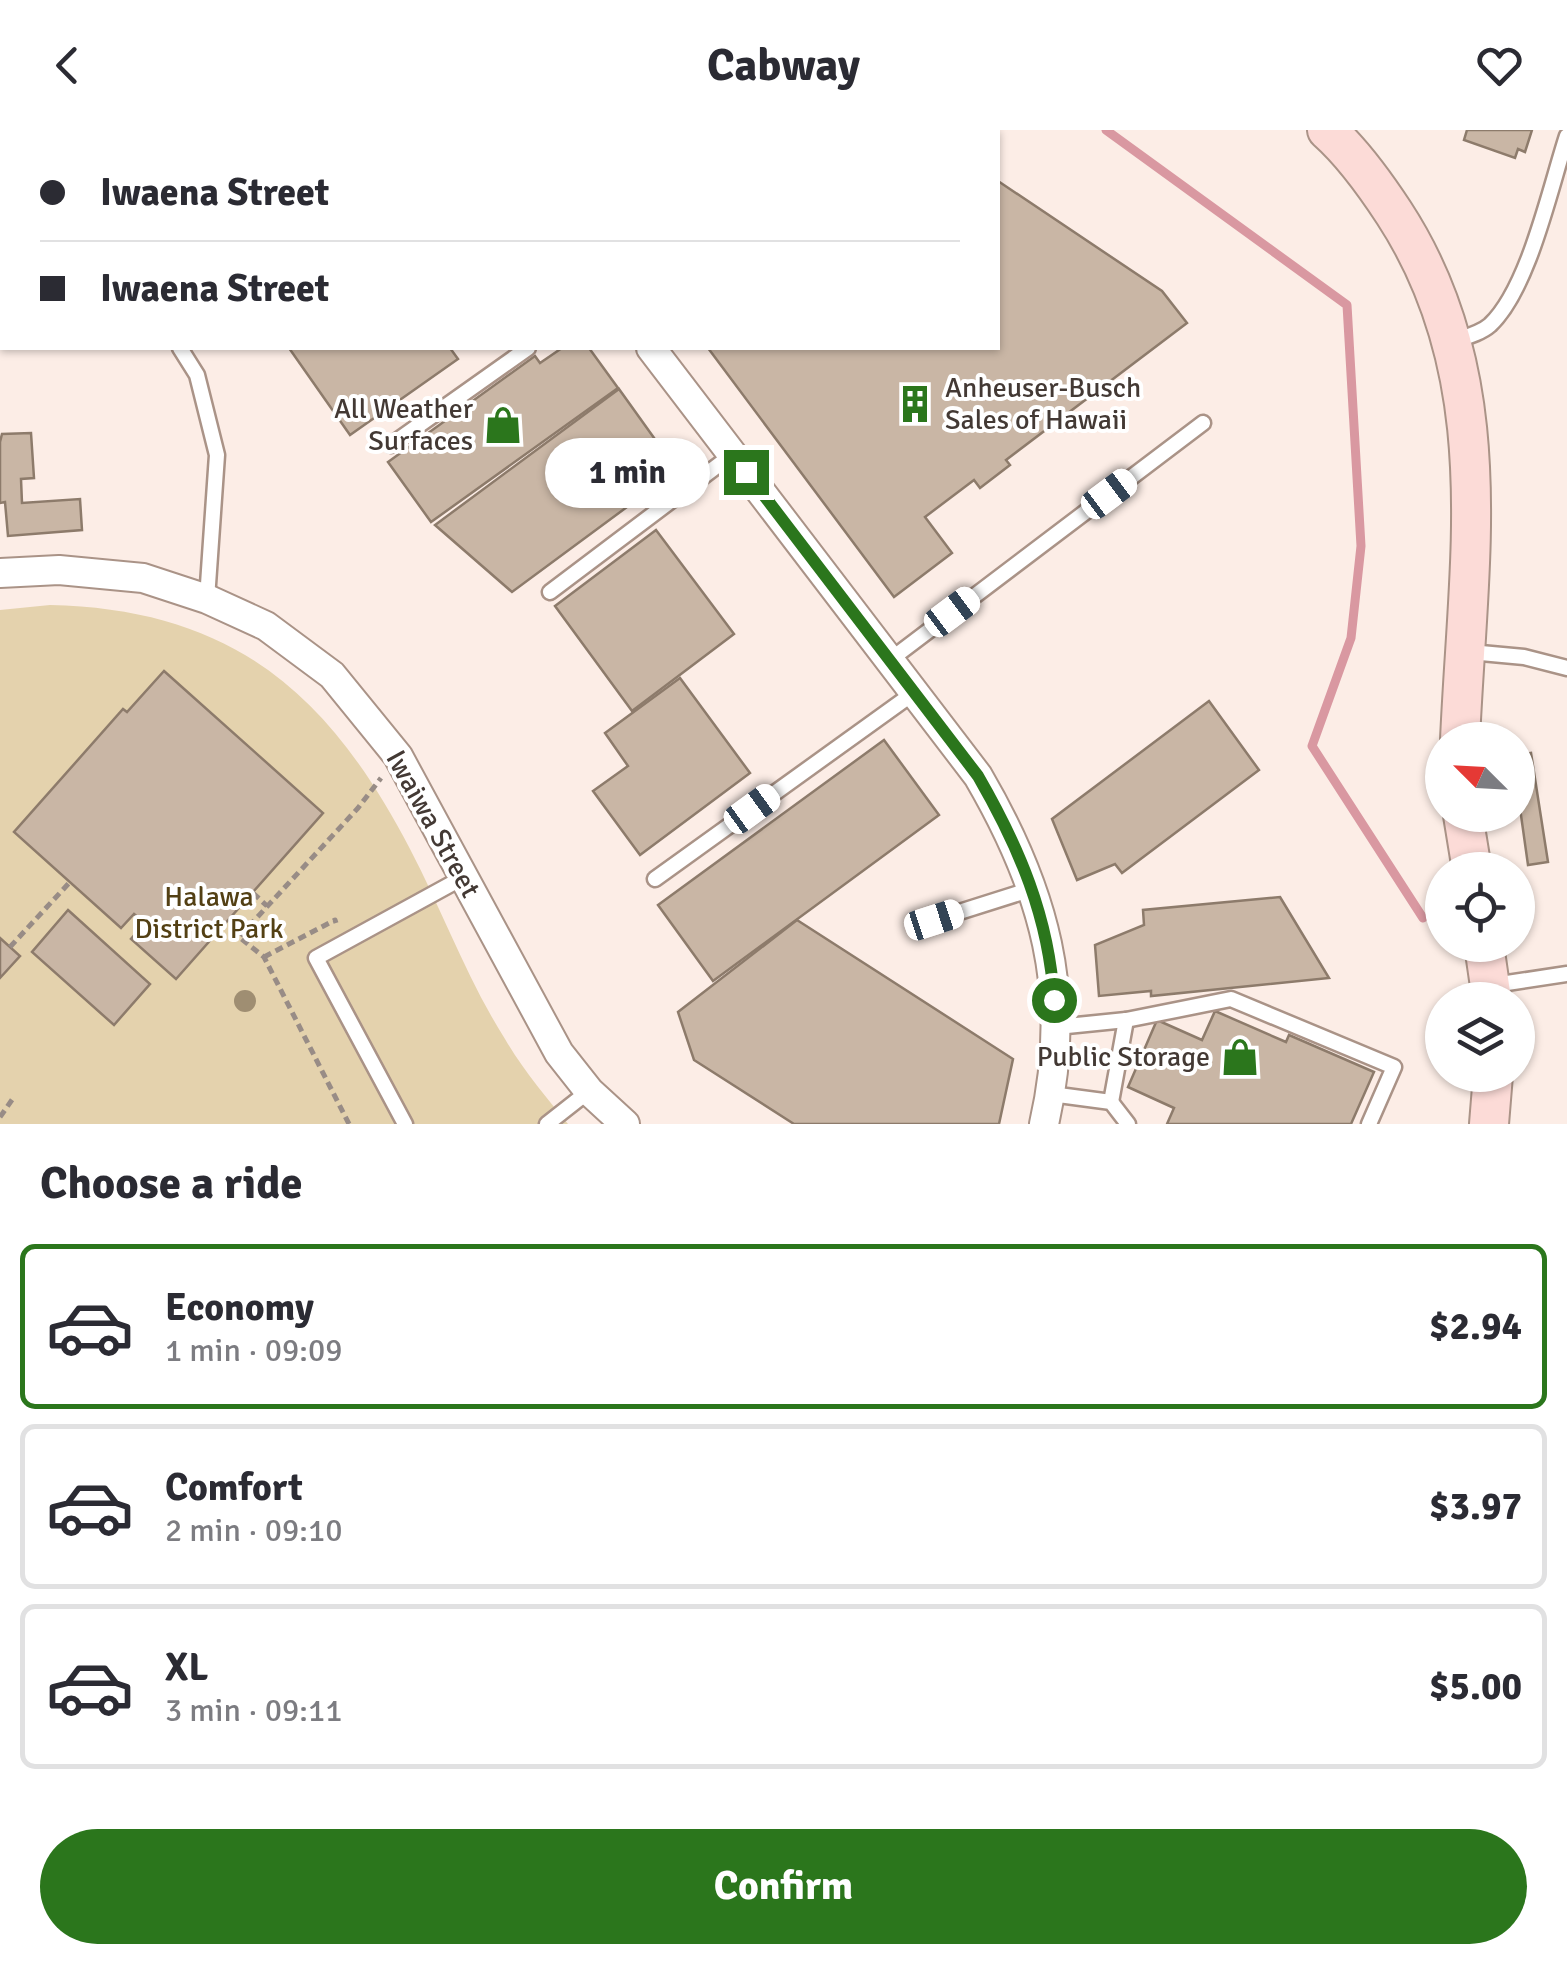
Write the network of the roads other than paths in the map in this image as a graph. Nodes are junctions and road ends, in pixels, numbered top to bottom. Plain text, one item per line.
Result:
1 (1326, 130) edge
2 (1567, 136) edge
3 (1454, 342) junction
4 (181, 350) edge
5 (525, 350) edge
6 (654, 350) edge
7 (1204, 423) dead end
8 (391, 445) dead end
9 (733, 454) junction
10 (0, 573) edge
11 (550, 592) dead end
12 (208, 599) junction
13 (1464, 651) junction
14 (890, 660) junction
15 (1567, 668) edge
16 (915, 692) junction
17 (1461, 722) edge
18 (464, 877) junction
19 (655, 879) dead end
20 (1033, 889) junction
21 (934, 920) dead end
22 (1567, 974) edge
23 (1535, 982) edge
24 (1126, 1020) junction
25 (1057, 1027) junction
26 (589, 1091) junction
27 (1492, 1092) edge
28 (1051, 1094) junction
29 (1110, 1102) junction
30 (405, 1124) edge
31 (547, 1124) edge
32 (625, 1124) edge
33 (1044, 1124) edge
34 (1128, 1124) edge
35 (1370, 1124) edge
36 (1489, 1124) edge

1 - 3 street
2 - 3 lane
3 - 13 street
4 - 12 lane
5 - 8 lane
6 - 9 street
7 - 14 lane
9 - 11 lane
9 - 14 street
10 - 12 street, Iwaiwa Street
12 - 18 street, Iwaiwa Street
13 - 15 lane
13 - 17 street
14 - 16 street
16 - 19 lane
16 - 20 street
18 - 26 street, Iwaiwa Street
18 - 30 lane
20 - 21 lane
20 - 25 street
22 - 23 lane
24 - 25 lane
24 - 29 lane
24 - 35 lane
25 - 28 street
26 - 31 lane
26 - 32 street, Iwaiwa Street
27 - 36 street
28 - 29 lane
28 - 33 street
29 - 34 lane

